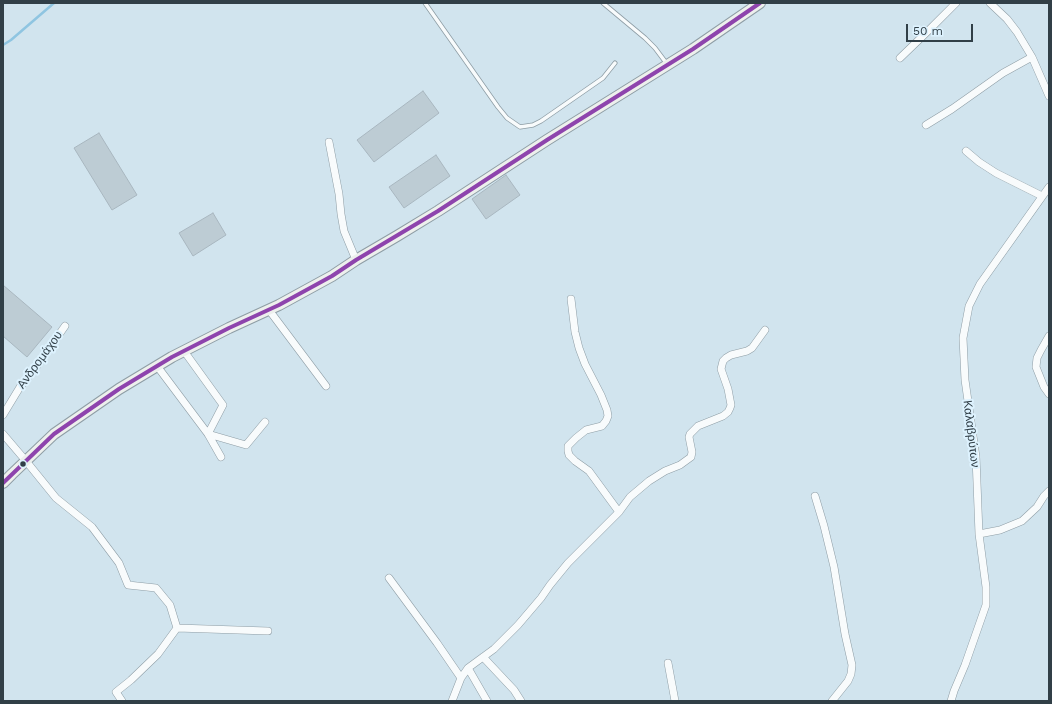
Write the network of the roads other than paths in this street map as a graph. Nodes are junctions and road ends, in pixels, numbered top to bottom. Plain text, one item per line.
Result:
1 (425, 3) edge
2 (603, 3) edge
3 (956, 3) edge
4 (990, 3) edge
5 (756, 4) edge
6 (1032, 57) junction
7 (900, 58) dead end
8 (615, 63) dead end
9 (668, 64) junction
10 (1049, 96) edge
11 (926, 125) dead end
12 (329, 142) dead end
13 (966, 151) dead end
14 (1049, 187) edge
15 (1042, 196) junction
16 (356, 260) junction
17 (571, 299) dead end
18 (269, 310) junction
19 (65, 326) dead end
20 (765, 330) dead end
21 (1049, 336) edge
22 (184, 351) junction
23 (157, 366) junction
24 (326, 386) dead end
25 (1049, 394) edge
26 (3, 415) edge
27 (265, 422) dead end
28 (3, 434) edge
29 (208, 434) junction
30 (221, 457) dead end
31 (26, 461) junction
32 (3, 483) edge
33 (1049, 491) edge
34 (816, 496) dead end
35 (619, 512) junction
36 (980, 534) junction
37 (388, 578) dead end
38 (177, 628) junction
39 (268, 631) dead end
40 (483, 657) junction
41 (668, 663) dead end
42 (468, 668) junction
43 (461, 678) junction
44 (951, 700) edge
45 (122, 701) edge
46 (452, 701) edge
47 (487, 701) edge
48 (521, 701) edge
49 (675, 701) edge
50 (832, 701) edge

1 - 8 lane
2 - 9 lane
3 - 7 street
4 - 6 street
5 - 9 street
6 - 10 street
6 - 11 street
9 - 16 street
12 - 16 street
13 - 15 street
14 - 15 street, Καλαβρύτων
15 - 36 street, Καλαβρύτων
16 - 18 street
17 - 35 street
18 - 22 street
18 - 24 street
19 - 26 street, Ανδρομάχου
20 - 35 street
21 - 25 street
22 - 23 street
22 - 29 street
23 - 29 street
23 - 31 street
27 - 29 street
28 - 31 street
29 - 30 street
31 - 32 street
31 - 38 street
33 - 36 street
34 - 50 street
35 - 40 street
36 - 44 street, Καλαβρύτων
37 - 43 street
38 - 39 street
38 - 45 street
40 - 42 street
40 - 48 street
41 - 49 street
42 - 43 street
42 - 47 street
43 - 46 street

